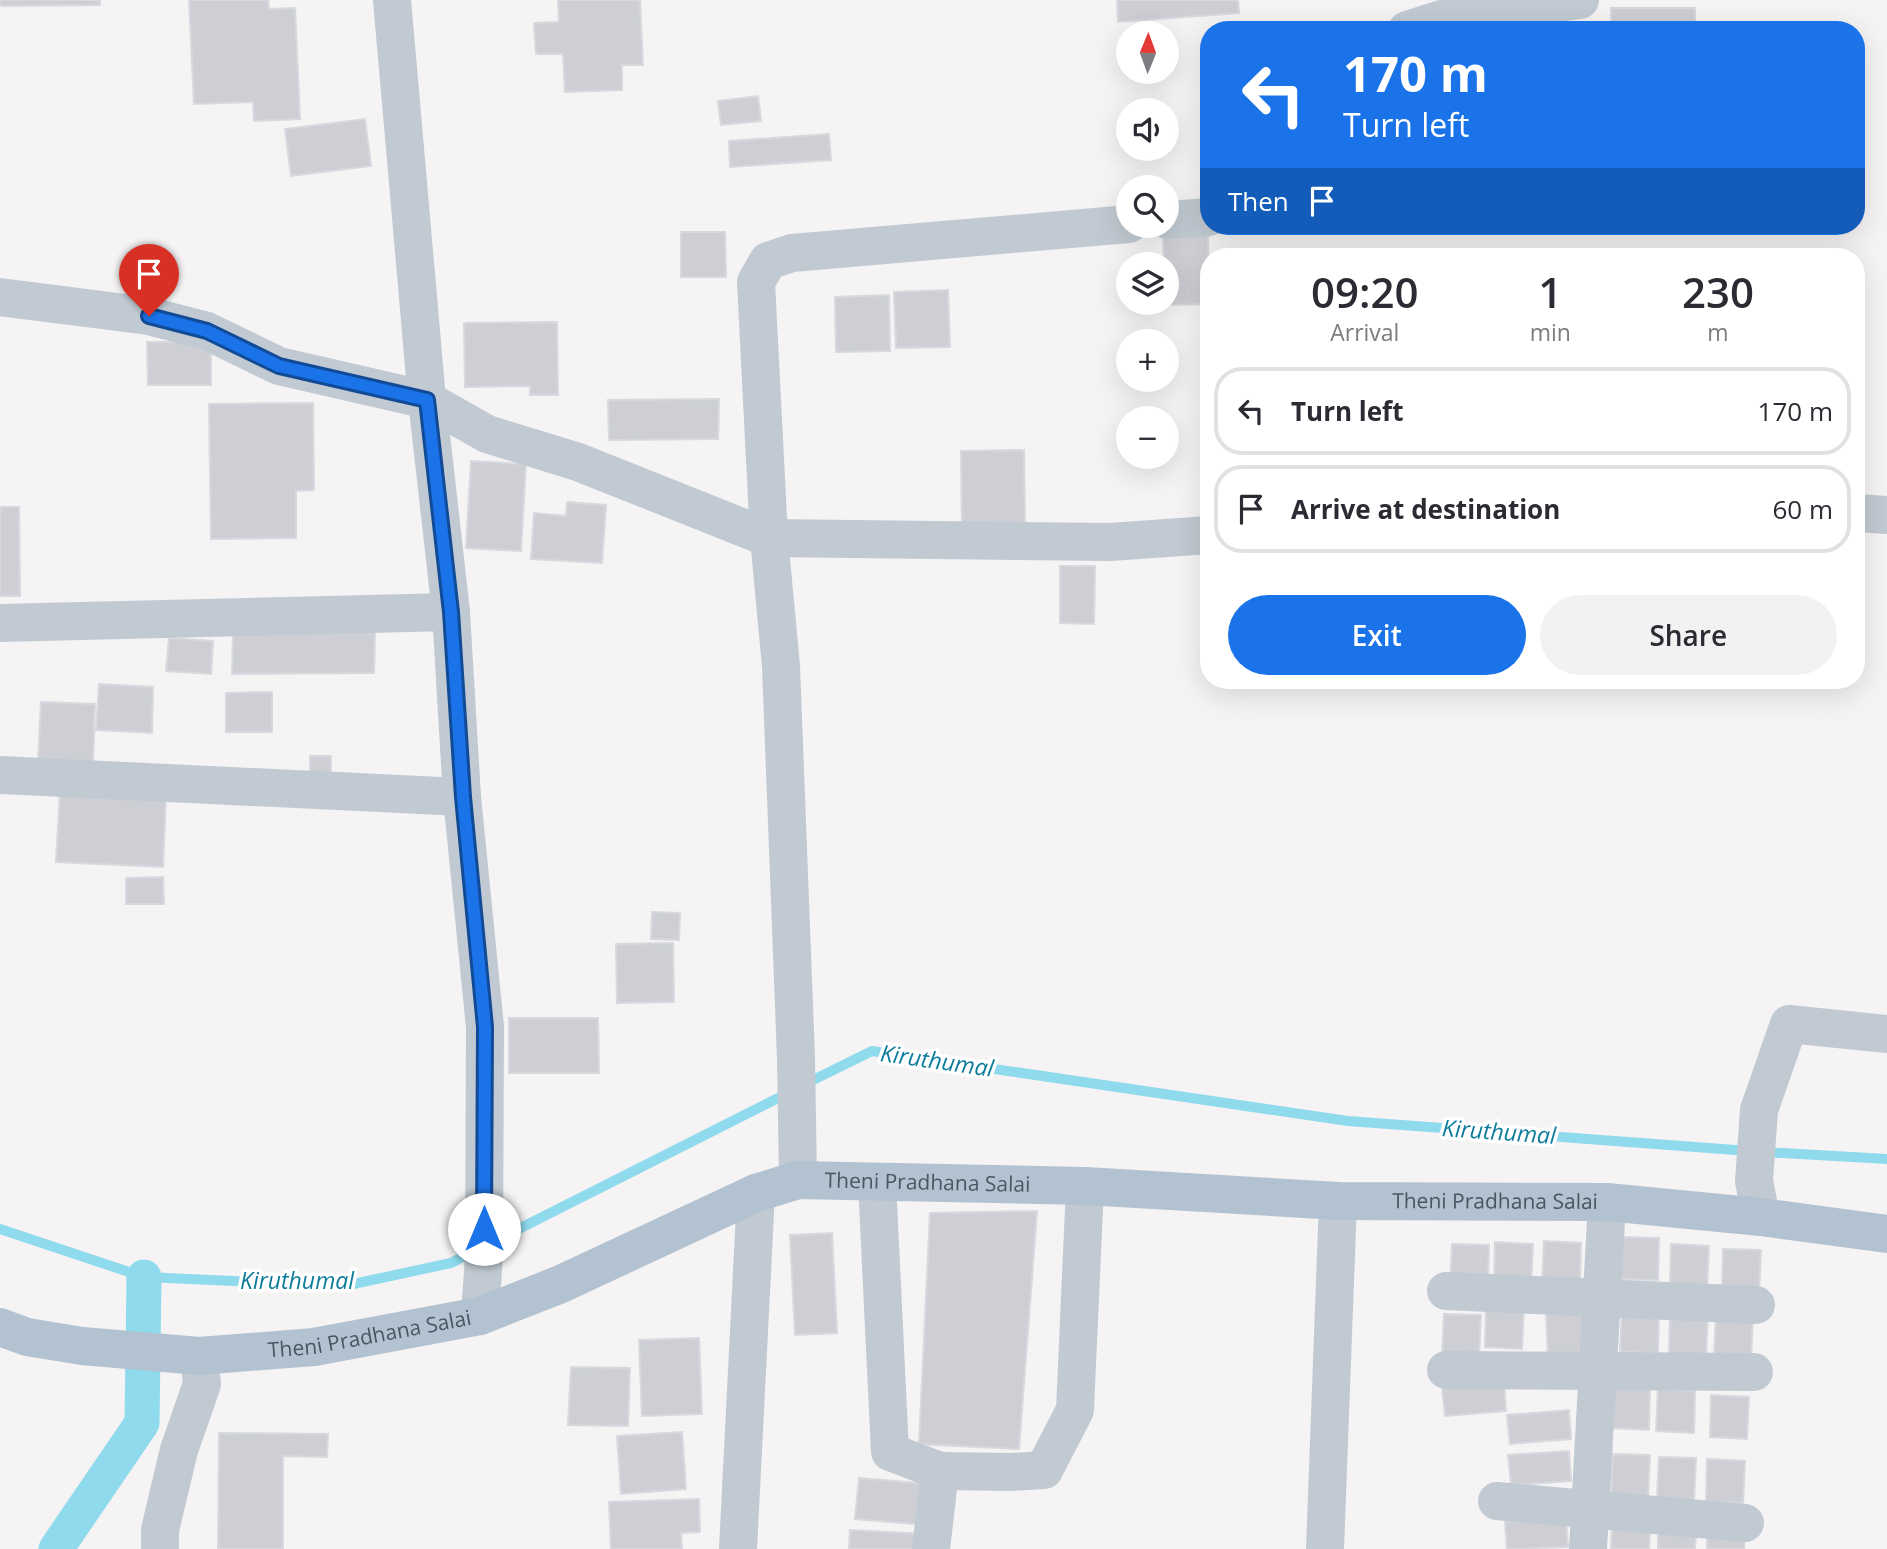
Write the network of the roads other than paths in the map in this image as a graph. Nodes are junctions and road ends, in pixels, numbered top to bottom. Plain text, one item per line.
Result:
1 (392, 0) edge
2 (1580, 0) edge
3 (1435, 21) edge
4 (1200, 218) edge
5 (1179, 219) edge
6 (1116, 225) edge
7 (0, 297) edge
8 (427, 400) junction
9 (1865, 514) edge
10 (1887, 515) edge
11 (1200, 537) edge
12 (769, 538) junction
13 (451, 612) junction
14 (0, 623) edge
15 (0, 775) edge
16 (463, 797) junction
17 (1887, 1034) edge
18 (798, 1163) junction
19 (877, 1182) junction
20 (1085, 1186) junction
21 (756, 1192) junction
22 (1757, 1199) junction
23 (1338, 1201) junction
24 (1607, 1202) junction
25 (1887, 1234) edge
26 (1446, 1291) dead end
27 (482, 1298) junction
28 (1602, 1298) junction
29 (1756, 1305) dead end
30 (0, 1328) edge
31 (199, 1356) junction
32 (1446, 1370) dead end
33 (1598, 1371) junction
34 (1754, 1372) dead end
35 (940, 1471) junction
36 (1497, 1502) dead end
37 (1590, 1510) junction
38 (1745, 1523) dead end
39 (160, 1549) edge
40 (738, 1549) edge
41 (931, 1549) edge
42 (1325, 1549) edge
43 (1588, 1549) edge

1 - 8 street
2 - 3 street
4 - 5 street
6 - 12 street
7 - 8 street
8 - 12 street
8 - 13 street
9 - 10 street
11 - 12 street
12 - 18 street
13 - 14 street
13 - 16 street
15 - 16 street
16 - 27 street
17 - 22 street
18 - 19 main road, Theni Pradhana Salai
18 - 21 main road, Theni Pradhana Salai
19 - 20 main road, Theni Pradhana Salai
19 - 35 street
20 - 23 main road, Theni Pradhana Salai
20 - 35 street
21 - 27 main road, Theni Pradhana Salai
21 - 40 street
22 - 24 main road, Theni Pradhana Salai
22 - 25 main road, Theni Pradhana Salai
23 - 24 main road, Theni Pradhana Salai
23 - 42 street
24 - 28 street
26 - 28 street
27 - 31 main road, Theni Pradhana Salai
28 - 29 street
28 - 33 street
30 - 31 main road, Theni Pradhana Salai
31 - 39 street
32 - 33 street
33 - 34 street
33 - 37 street
35 - 41 street
36 - 37 street
37 - 38 street
37 - 43 street

